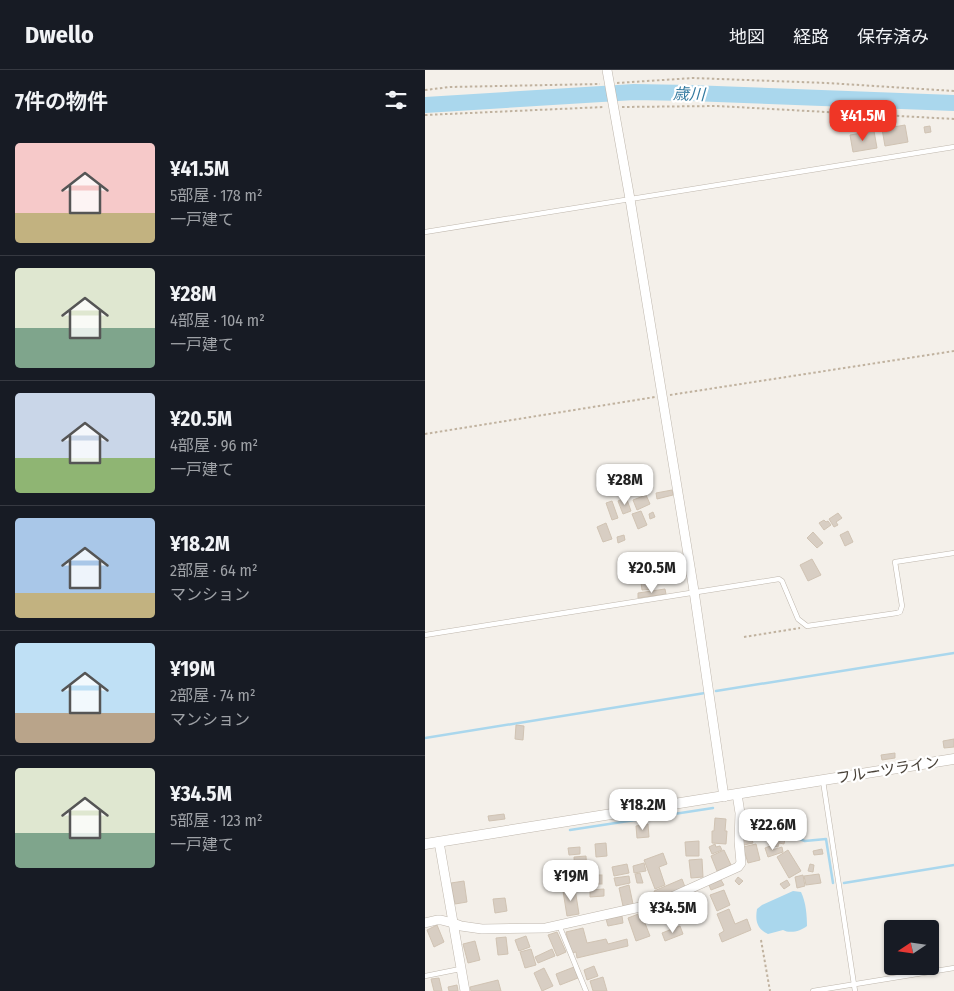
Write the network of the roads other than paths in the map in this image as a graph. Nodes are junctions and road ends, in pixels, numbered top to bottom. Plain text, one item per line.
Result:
1 (607, 70) edge
2 (954, 147) edge
3 (630, 199) junction
4 (425, 232) edge
5 (954, 553) edge
6 (694, 591) junction
7 (425, 635) edge
8 (954, 760) edge
9 (822, 780) junction
10 (737, 794) junction
11 (724, 796) junction
12 (439, 842) junction
13 (425, 844) edge
14 (425, 923) edge
15 (453, 923) junction
16 (559, 924) junction
17 (954, 968) edge
18 (460, 969) junction
19 (425, 976) edge
20 (854, 984) junction
21 (465, 991) edge
22 (585, 991) edge
23 (813, 991) edge
24 (855, 991) edge

1 - 3 street
2 - 3 lane
3 - 4 lane
3 - 6 street
5 - 6 lane
6 - 7 lane
6 - 11 street
8 - 9 street, フルーツライン
9 - 10 street, フルーツライン
9 - 20 lane
10 - 11 street, フルーツライン
10 - 16 street
11 - 12 street, フルーツライン
12 - 13 street, フルーツライン
12 - 15 street
14 - 15 street
15 - 16 street
15 - 18 street
16 - 22 lane
17 - 20 lane
18 - 19 lane
18 - 21 street
20 - 23 lane
20 - 24 lane

